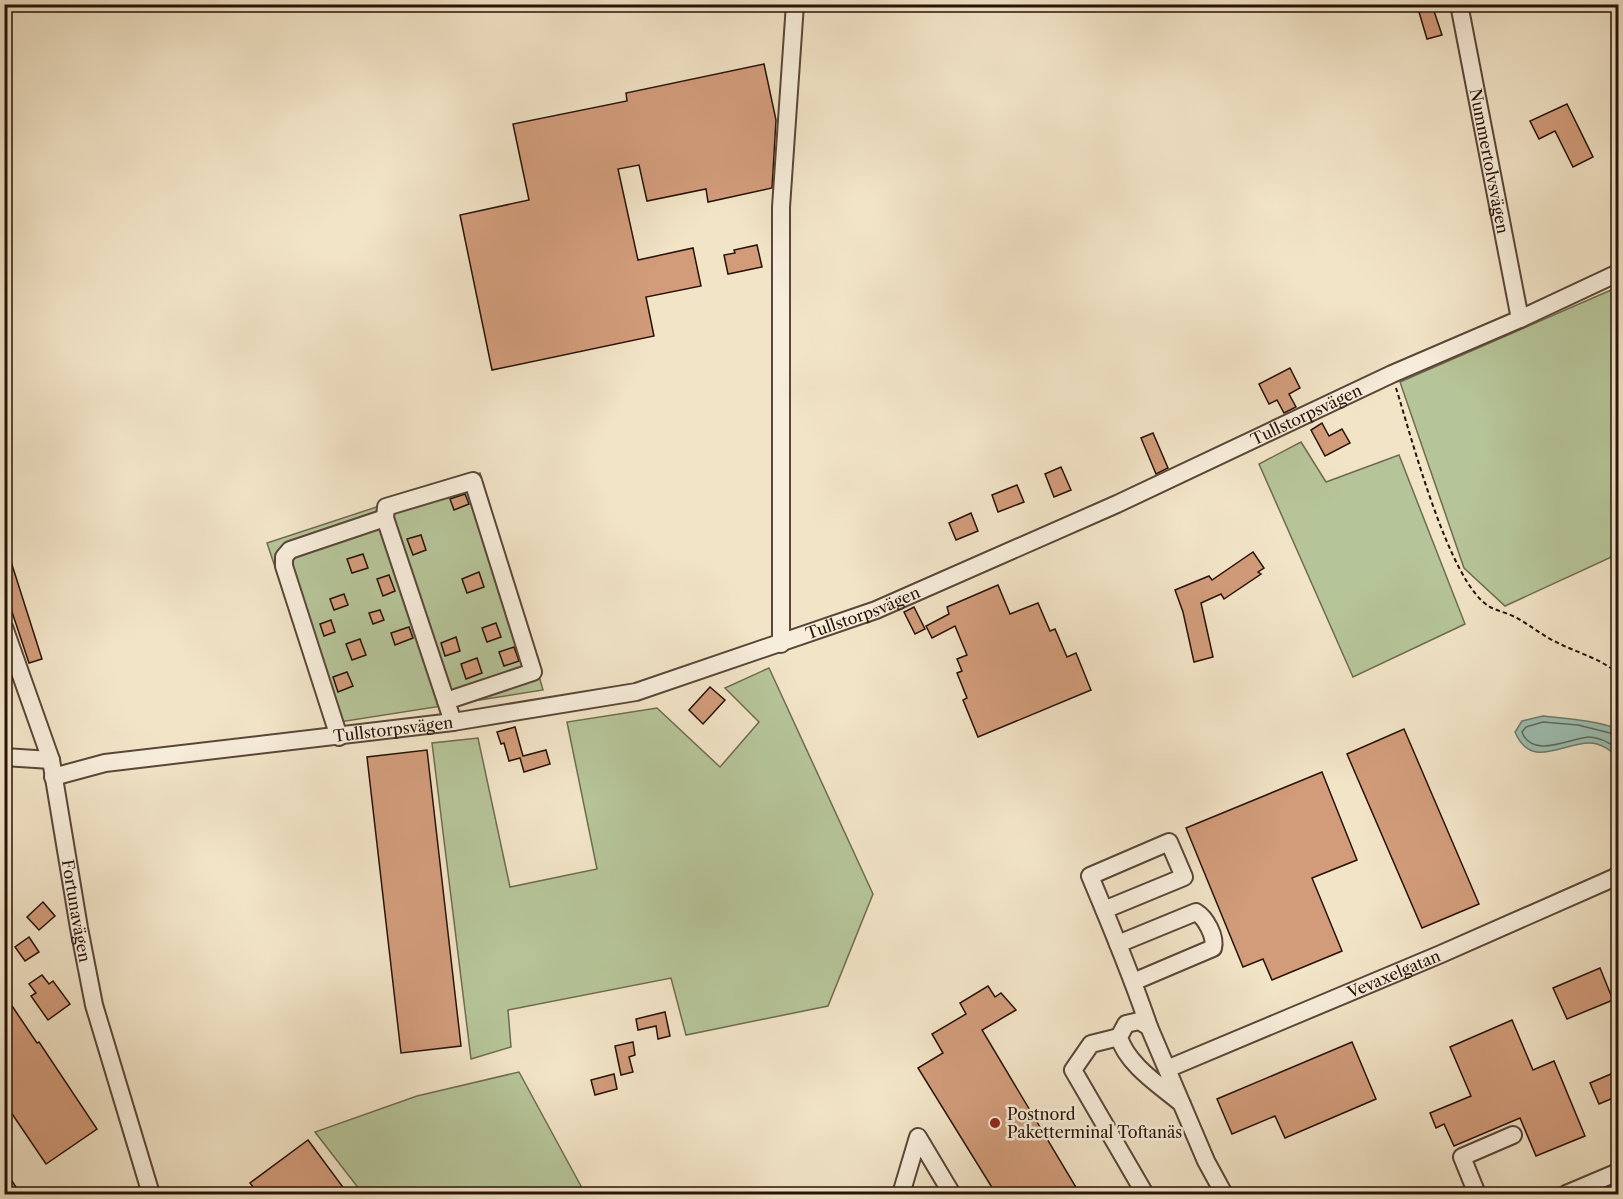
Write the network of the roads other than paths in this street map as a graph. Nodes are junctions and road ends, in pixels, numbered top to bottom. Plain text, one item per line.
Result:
1 (795, 4) edge
2 (1459, 4) edge
3 (1618, 273) edge
4 (1520, 319) junction
5 (386, 518) junction
6 (4, 627) edge
7 (781, 644) junction
8 (446, 701) junction
9 (453, 722) junction
10 (339, 737) junction
11 (4, 757) edge
12 (52, 768) junction
13 (1618, 876) edge
14 (1104, 910) junction
15 (1118, 944) junction
16 (1133, 982) junction
17 (1149, 1028) junction
18 (1119, 1037) junction
19 (1167, 1069) junction
20 (1182, 1104) junction
21 (1513, 1135) dead end
22 (1618, 1172) edge
23 (151, 1194) edge
24 (901, 1194) edge
25 (952, 1194) edge
26 (1145, 1194) edge
27 (1224, 1194) edge
28 (1477, 1194) edge
29 (1566, 1194) edge

1 - 7 street
2 - 4 street, Nummertolvsvägen
3 - 4 street, Tullstorpsvägen
4 - 7 street, Tullstorpsvägen
5 - 8 street
5 - 8 street
5 - 10 street
6 - 12 street, Fortunavägen
7 - 9 street, Tullstorpsvägen
8 - 9 street
9 - 10 street, Tullstorpsvägen
10 - 12 street, Tullstorpsvägen
11 - 12 street, Tullstorpsvägen
12 - 23 street, Fortunavägen
13 - 19 street, Vevaxelgatan
14 - 14 street
14 - 15 street
15 - 16 street
15 - 16 street
16 - 17 street
17 - 18 street
17 - 19 street
18 - 20 street
18 - 26 street
19 - 20 street
20 - 27 street
21 - 28 street
22 - 29 street
24 - 25 street

